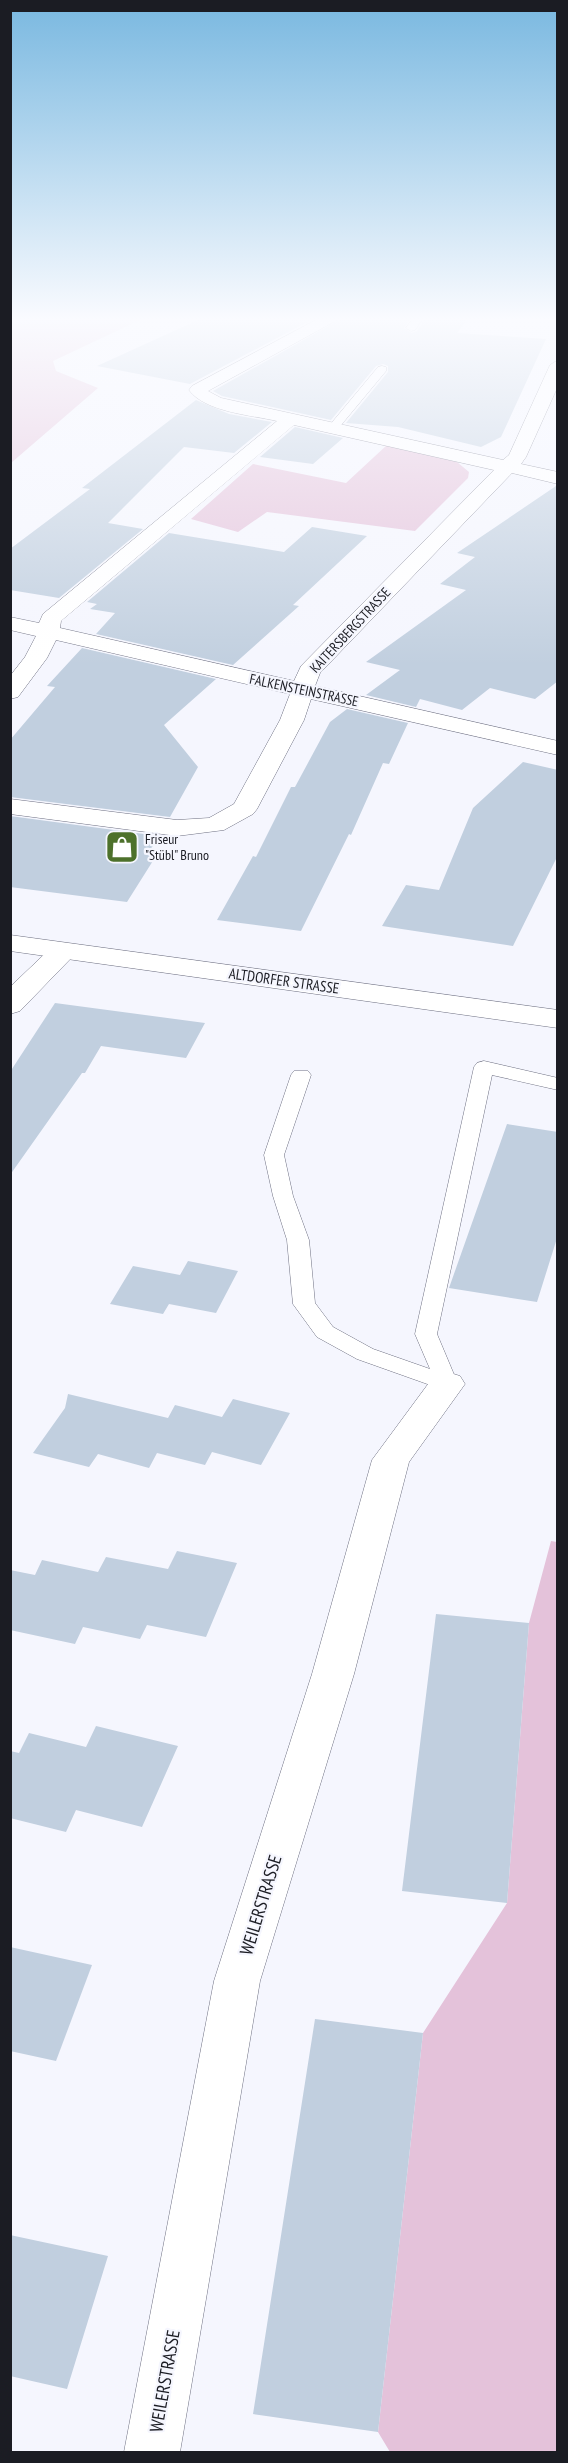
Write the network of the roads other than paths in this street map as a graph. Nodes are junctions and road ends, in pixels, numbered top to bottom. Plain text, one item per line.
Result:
1 (270, 435) edge
2 (365, 435) edge
3 (527, 435) edge
4 (506, 466) junction
5 (558, 478) edge
6 (10, 623) edge
7 (50, 631) junction
8 (302, 688) junction
9 (10, 692) edge
10 (558, 748) edge
11 (10, 806) edge
12 (10, 943) edge
13 (64, 951) junction
14 (10, 1005) edge
15 (558, 1019) edge
16 (302, 1076) dead end
17 (558, 1084) edge
18 (447, 1384) junction
19 (152, 2452) edge

1 - 7 street
2 - 4 street
3 - 4 street, KAITERSBERGSTRASSE
4 - 5 street
4 - 8 street, KAITERSBERGSTRASSE
6 - 7 street, FALKENSTEINSTRASSE
7 - 8 street, FALKENSTEINSTRASSE
7 - 9 street
8 - 10 street, FALKENSTEINSTRASSE
8 - 11 street, KAITERSBERGSTRASSE
12 - 13 street, ALTDORFER STRASSE
13 - 14 street
13 - 15 street, ALTDORFER STRASSE
16 - 18 lane
17 - 18 lane
18 - 19 street, WEILERSTRASSE

